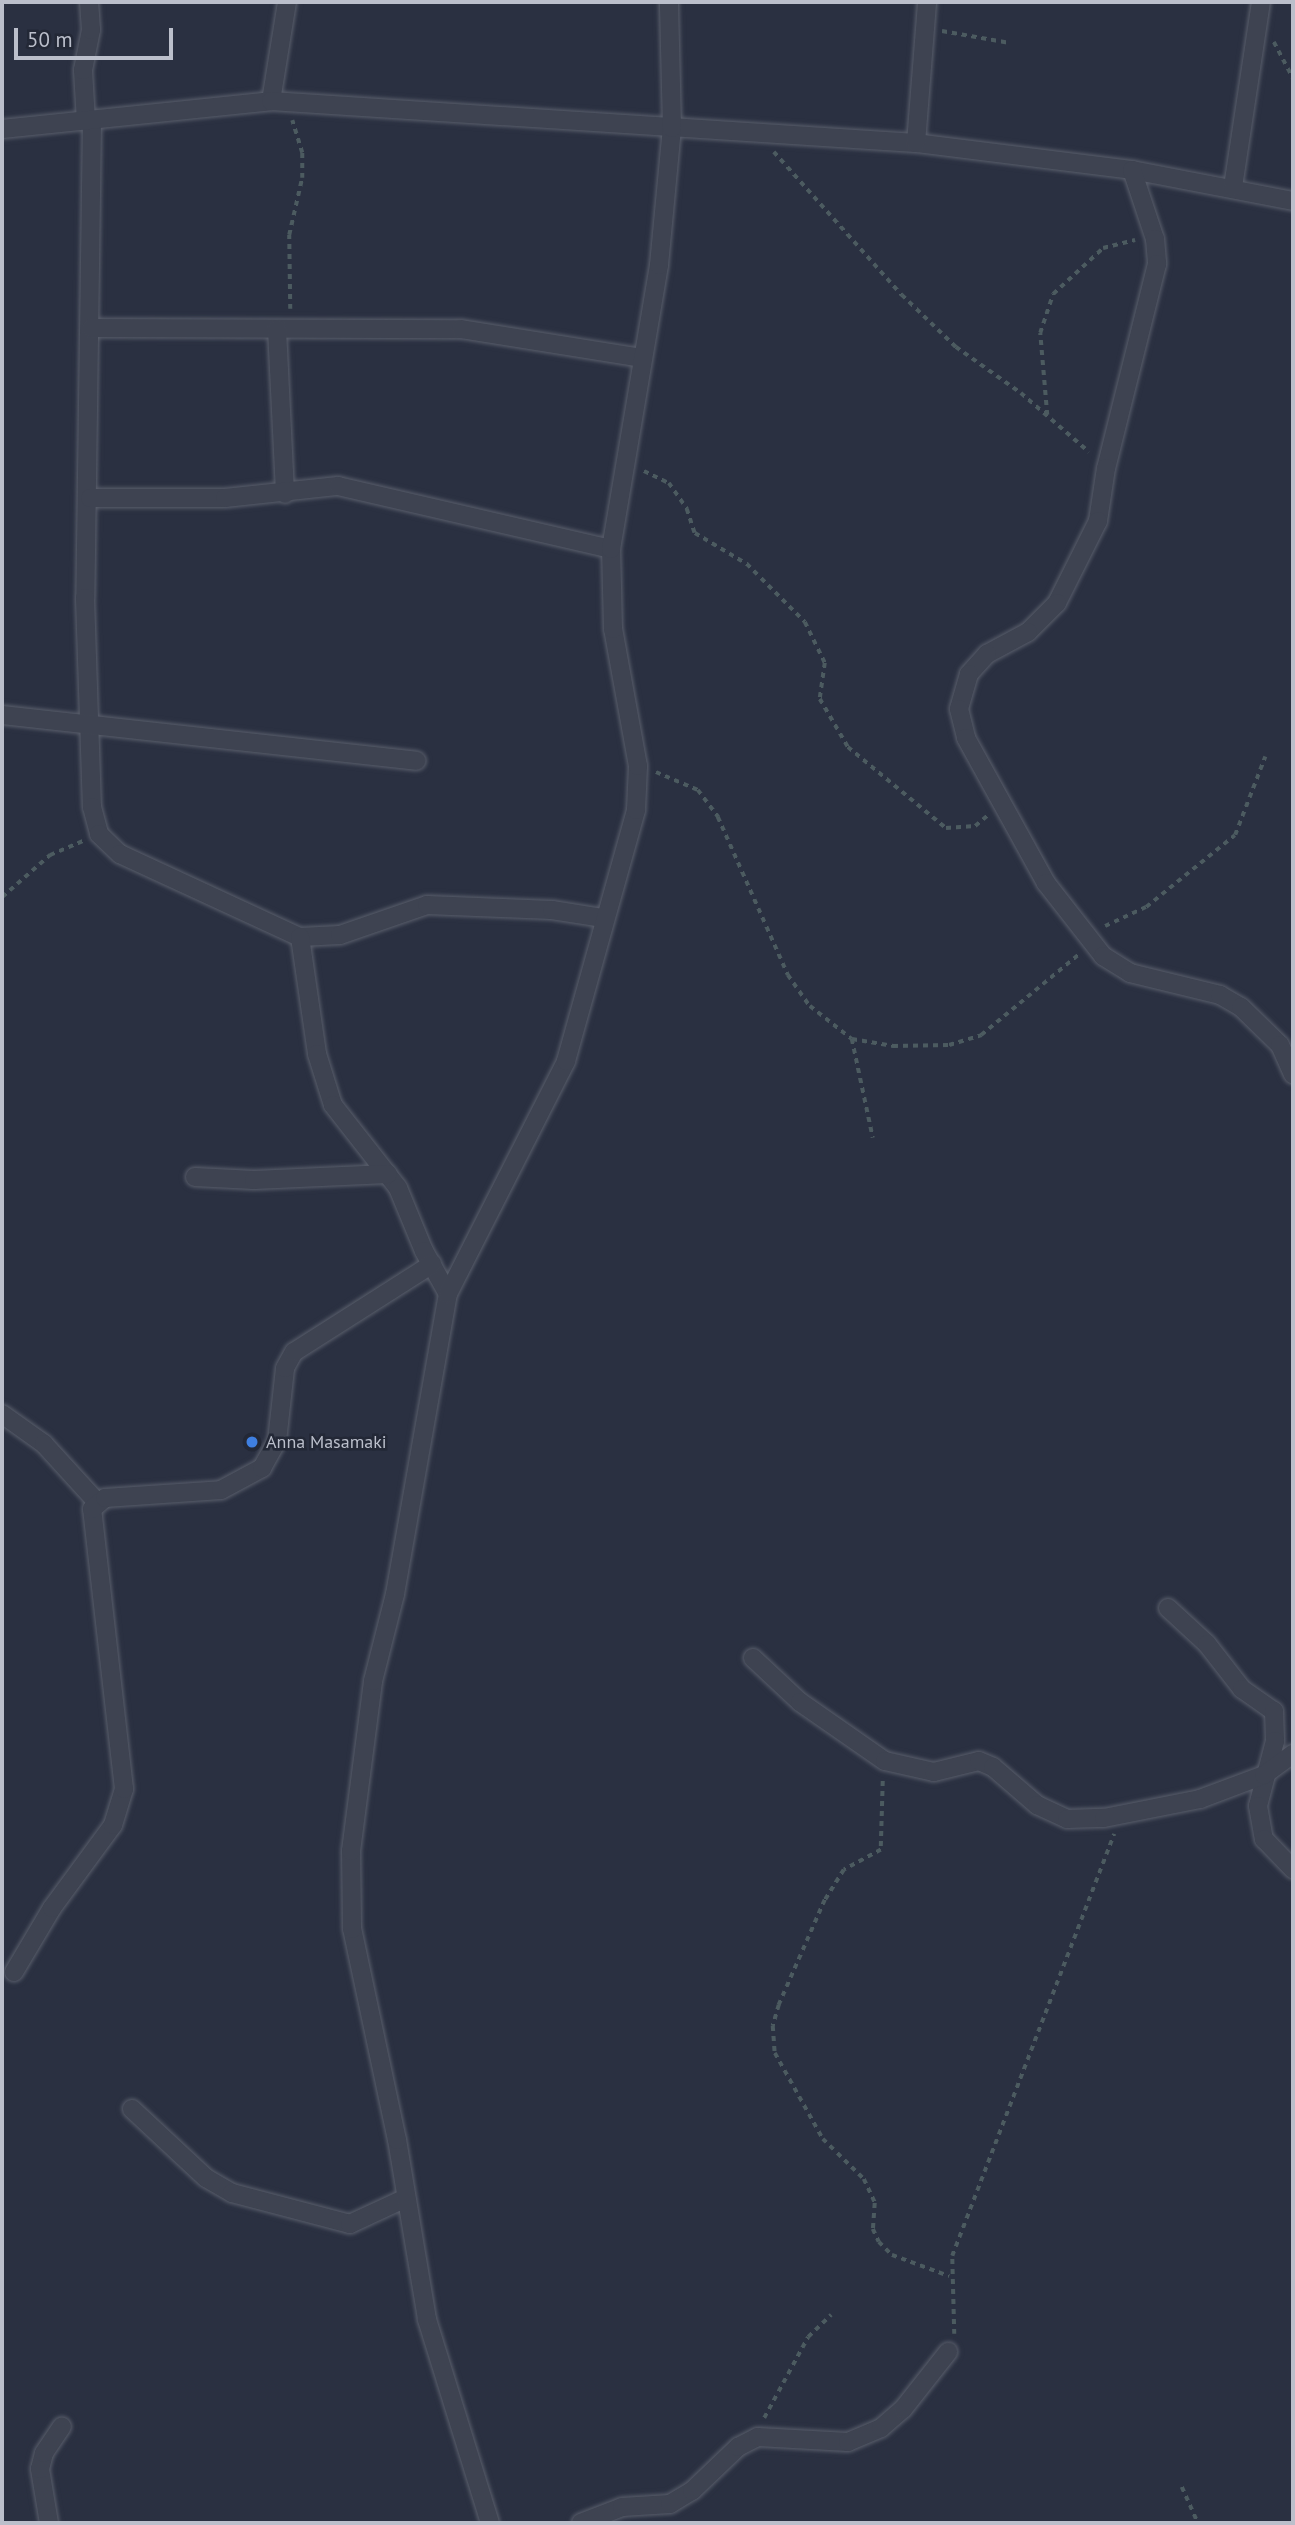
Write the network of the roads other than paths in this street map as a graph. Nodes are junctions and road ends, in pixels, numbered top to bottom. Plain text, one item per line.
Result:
1 (89, 2) edge
2 (287, 2) edge
3 (669, 2) edge
4 (927, 2) edge
5 (1259, 9) edge
6 (277, 102) junction
7 (89, 121) junction
8 (672, 128) junction
9 (2, 129) edge
10 (916, 143) junction
11 (1132, 170) junction
12 (1233, 187) junction
13 (1293, 201) edge
14 (91, 328) junction
15 (283, 329) junction
16 (642, 358) junction
17 (285, 494) junction
18 (90, 498) junction
19 (611, 549) junction
20 (2, 715) edge
21 (89, 721) junction
22 (416, 761) dead end
23 (603, 918) junction
24 (300, 937) junction
25 (1293, 1074) edge
26 (388, 1174) junction
27 (195, 1177) dead end
28 (432, 1264) junction
29 (448, 1294) junction
30 (2, 1414) edge
31 (97, 1502) junction
32 (1168, 1608) dead end
33 (753, 1658) dead end
34 (1293, 1754) edge
35 (1264, 1775) junction
36 (1293, 1869) edge
37 (14, 1972) dead end
38 (132, 2109) dead end
39 (406, 2198) junction
40 (948, 2353) road end
41 (62, 2426) dead end
42 (48, 2523) edge
43 (490, 2523) edge
44 (581, 2523) edge

1 - 7 street
2 - 6 street
3 - 8 street
4 - 10 street
5 - 12 street
6 - 7 street
6 - 8 street
7 - 9 street
7 - 14 street
8 - 10 street
8 - 16 street
10 - 11 street
11 - 12 street
11 - 25 street
12 - 13 street
14 - 15 street
14 - 18 street
15 - 16 street
15 - 17 street
16 - 19 street
17 - 18 street
17 - 19 street
18 - 21 street
19 - 23 street
20 - 21 street
21 - 22 street
21 - 24 street
23 - 24 street
23 - 29 street
24 - 26 street
26 - 27 street
26 - 28 street
28 - 29 street
28 - 31 street
29 - 39 street
30 - 31 street
31 - 37 street
32 - 35 street
33 - 35 street
34 - 35 street
35 - 36 street
38 - 39 street
39 - 43 street
40 - 44 street
41 - 42 street

